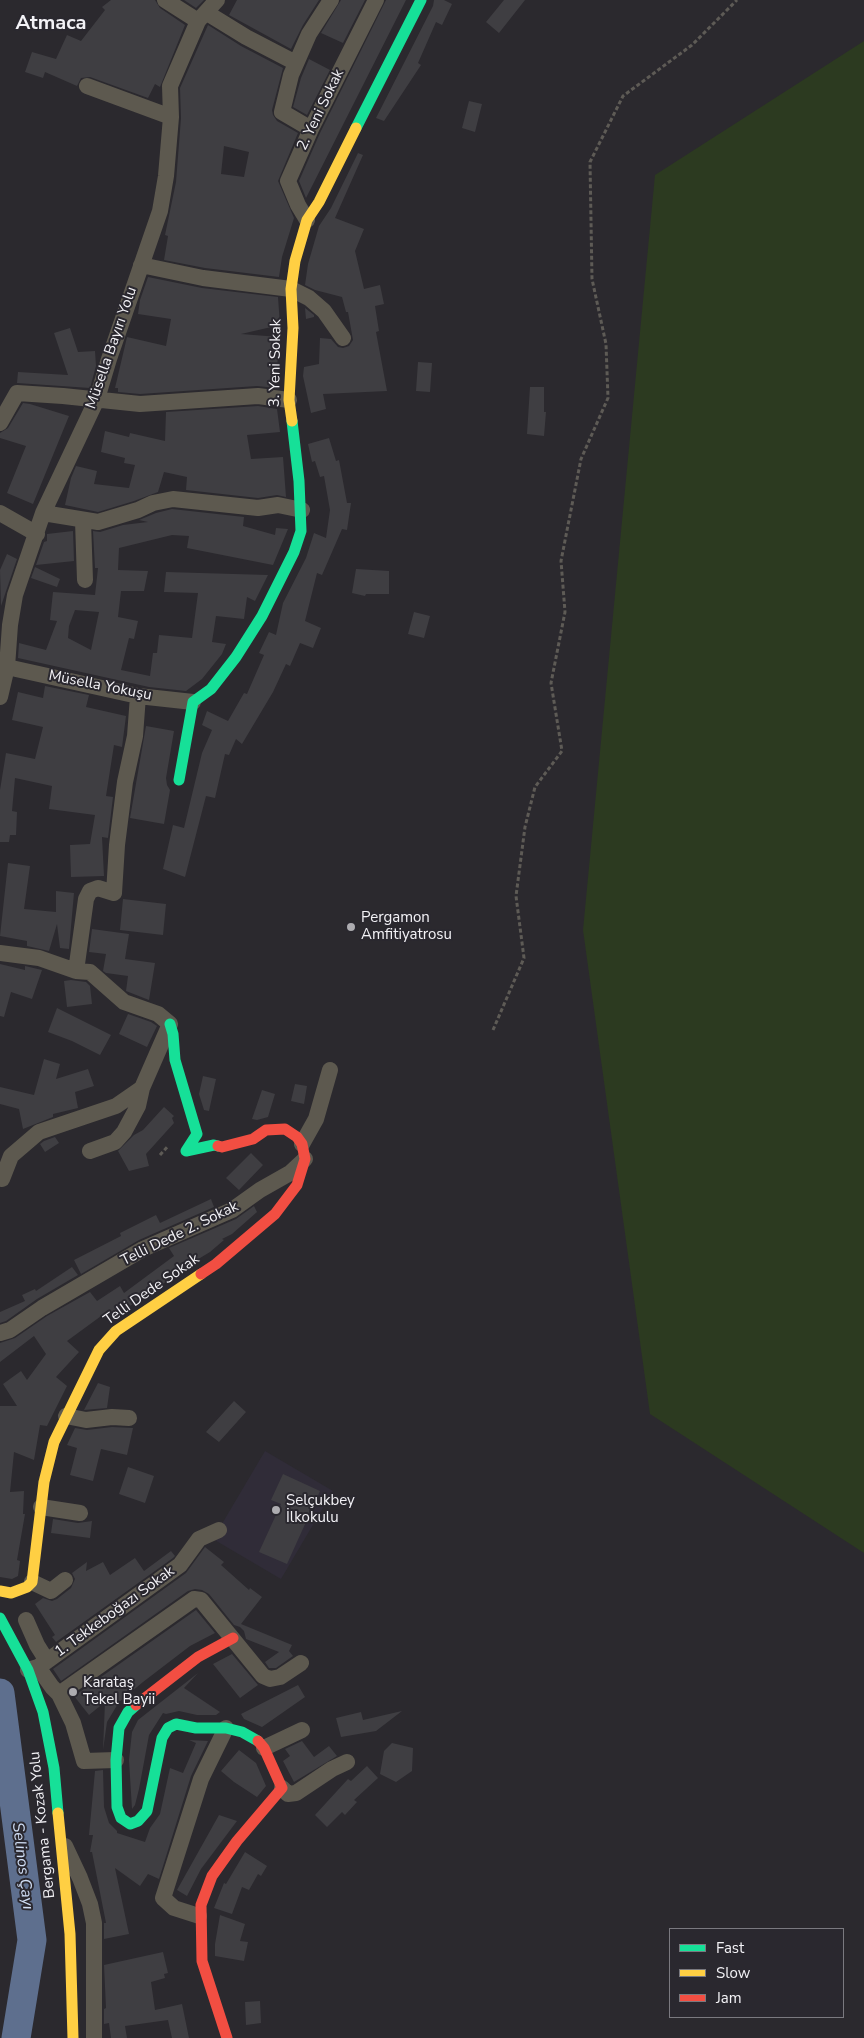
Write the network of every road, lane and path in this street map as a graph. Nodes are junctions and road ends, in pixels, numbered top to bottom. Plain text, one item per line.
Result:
1 (165, 0) edge
2 (331, 0) edge
3 (376, 0) edge
4 (421, 0) edge
5 (737, 0) edge
6 (208, 11) edge
7 (296, 63) junction
8 (87, 86) dead end
9 (171, 117) junction
10 (311, 129) junction
11 (307, 220) junction
12 (141, 264) junction
13 (291, 289) junction
14 (343, 338) dead end
15 (97, 399) junction
16 (289, 400) junction
17 (0, 423) edge
18 (302, 510) junction
19 (0, 513) edge
20 (43, 513) junction
21 (83, 521) junction
22 (37, 534) junction
23 (85, 580) dead end
24 (5, 624) edge
25 (7, 667) junction
26 (138, 696) junction
27 (0, 697) edge
28 (193, 702) junction
29 (179, 780) dead end
30 (0, 953) edge
31 (76, 971) junction
32 (170, 1024) junction
33 (493, 1030) dead end
34 (330, 1070) dead end
35 (142, 1088) junction
36 (90, 1151) dead end
37 (303, 1151) junction
38 (2, 1179) dead end
39 (0, 1334) edge
40 (66, 1416) junction
41 (129, 1418) dead end
42 (41, 1507) junction
43 (80, 1513) dead end
44 (219, 1530) dead end
45 (65, 1580) dead end
46 (40, 1585) junction
47 (0, 1590) edge
48 (0, 1618) edge
49 (26, 1620) dead end
50 (233, 1638) junction
51 (301, 1663) dead end
52 (38, 1666) junction
53 (59, 1694) junction
54 (226, 1728) junction
55 (302, 1730) dead end
56 (264, 1748) junction
57 (116, 1760) junction
58 (347, 1762) dead end
59 (282, 1788) junction
60 (61, 1837) junction
61 (199, 1916) junction
62 (73, 2038) edge
63 (94, 2038) edge
64 (227, 2038) edge

1 - 6 street
2 - 7 street
3 - 10 street, 2. Yeni Sokak
4 - 11 street, 3. Yeni Sokak
5 - 33 path
6 - 7 street
6 - 9 street, Müsella Bayırı Yolu
7 - 10 street
8 - 9 street
9 - 12 street, Müsella Bayırı Yolu
10 - 11 street, 2. Yeni Sokak
11 - 13 street, 3. Yeni Sokak
12 - 13 street
12 - 15 street, Müsella Bayırı Yolu
13 - 14 street
13 - 16 street, 3. Yeni Sokak
15 - 16 street
15 - 17 street
15 - 20 street, Müsella Bayırı Yolu
16 - 18 street, 3. Yeni Sokak
18 - 21 street
18 - 28 street, 3. Yeni Sokak
19 - 22 street
20 - 21 street
20 - 22 street, Müsella Bayırı Yolu
21 - 23 street
22 - 24 street, Müsella Bayırı Yolu
24 - 25 street, Müsella Bayırı Yolu
25 - 26 street, Müsella Yokuşu
25 - 27 street, Müsella Bayırı Yolu
26 - 28 street, Müsella Yokuşu
26 - 31 street
28 - 29 street
30 - 31 street
31 - 32 street
32 - 35 street
32 - 37 street
34 - 37 street, Telli Dede 2. Sokak
35 - 36 street
35 - 38 street
37 - 39 street, Telli Dede 2. Sokak
37 - 40 street, Telli Dede Sokak
40 - 41 street
40 - 42 street, Telli Dede Sokak
42 - 43 street
42 - 46 street, Telli Dede Sokak
44 - 52 street, 1. Tekkeboğazı Sokak
45 - 46 street
46 - 47 street
48 - 52 street, Bergama - Kozak Yolu
49 - 52 street
50 - 51 street
50 - 53 street
50 - 57 street
52 - 53 street
52 - 60 street, Bergama - Kozak Yolu
53 - 57 street
54 - 56 street
54 - 57 street
54 - 61 street
55 - 56 street
56 - 59 street
58 - 59 street
59 - 61 street
60 - 62 street, Bergama - Kozak Yolu
60 - 63 street
61 - 64 street

